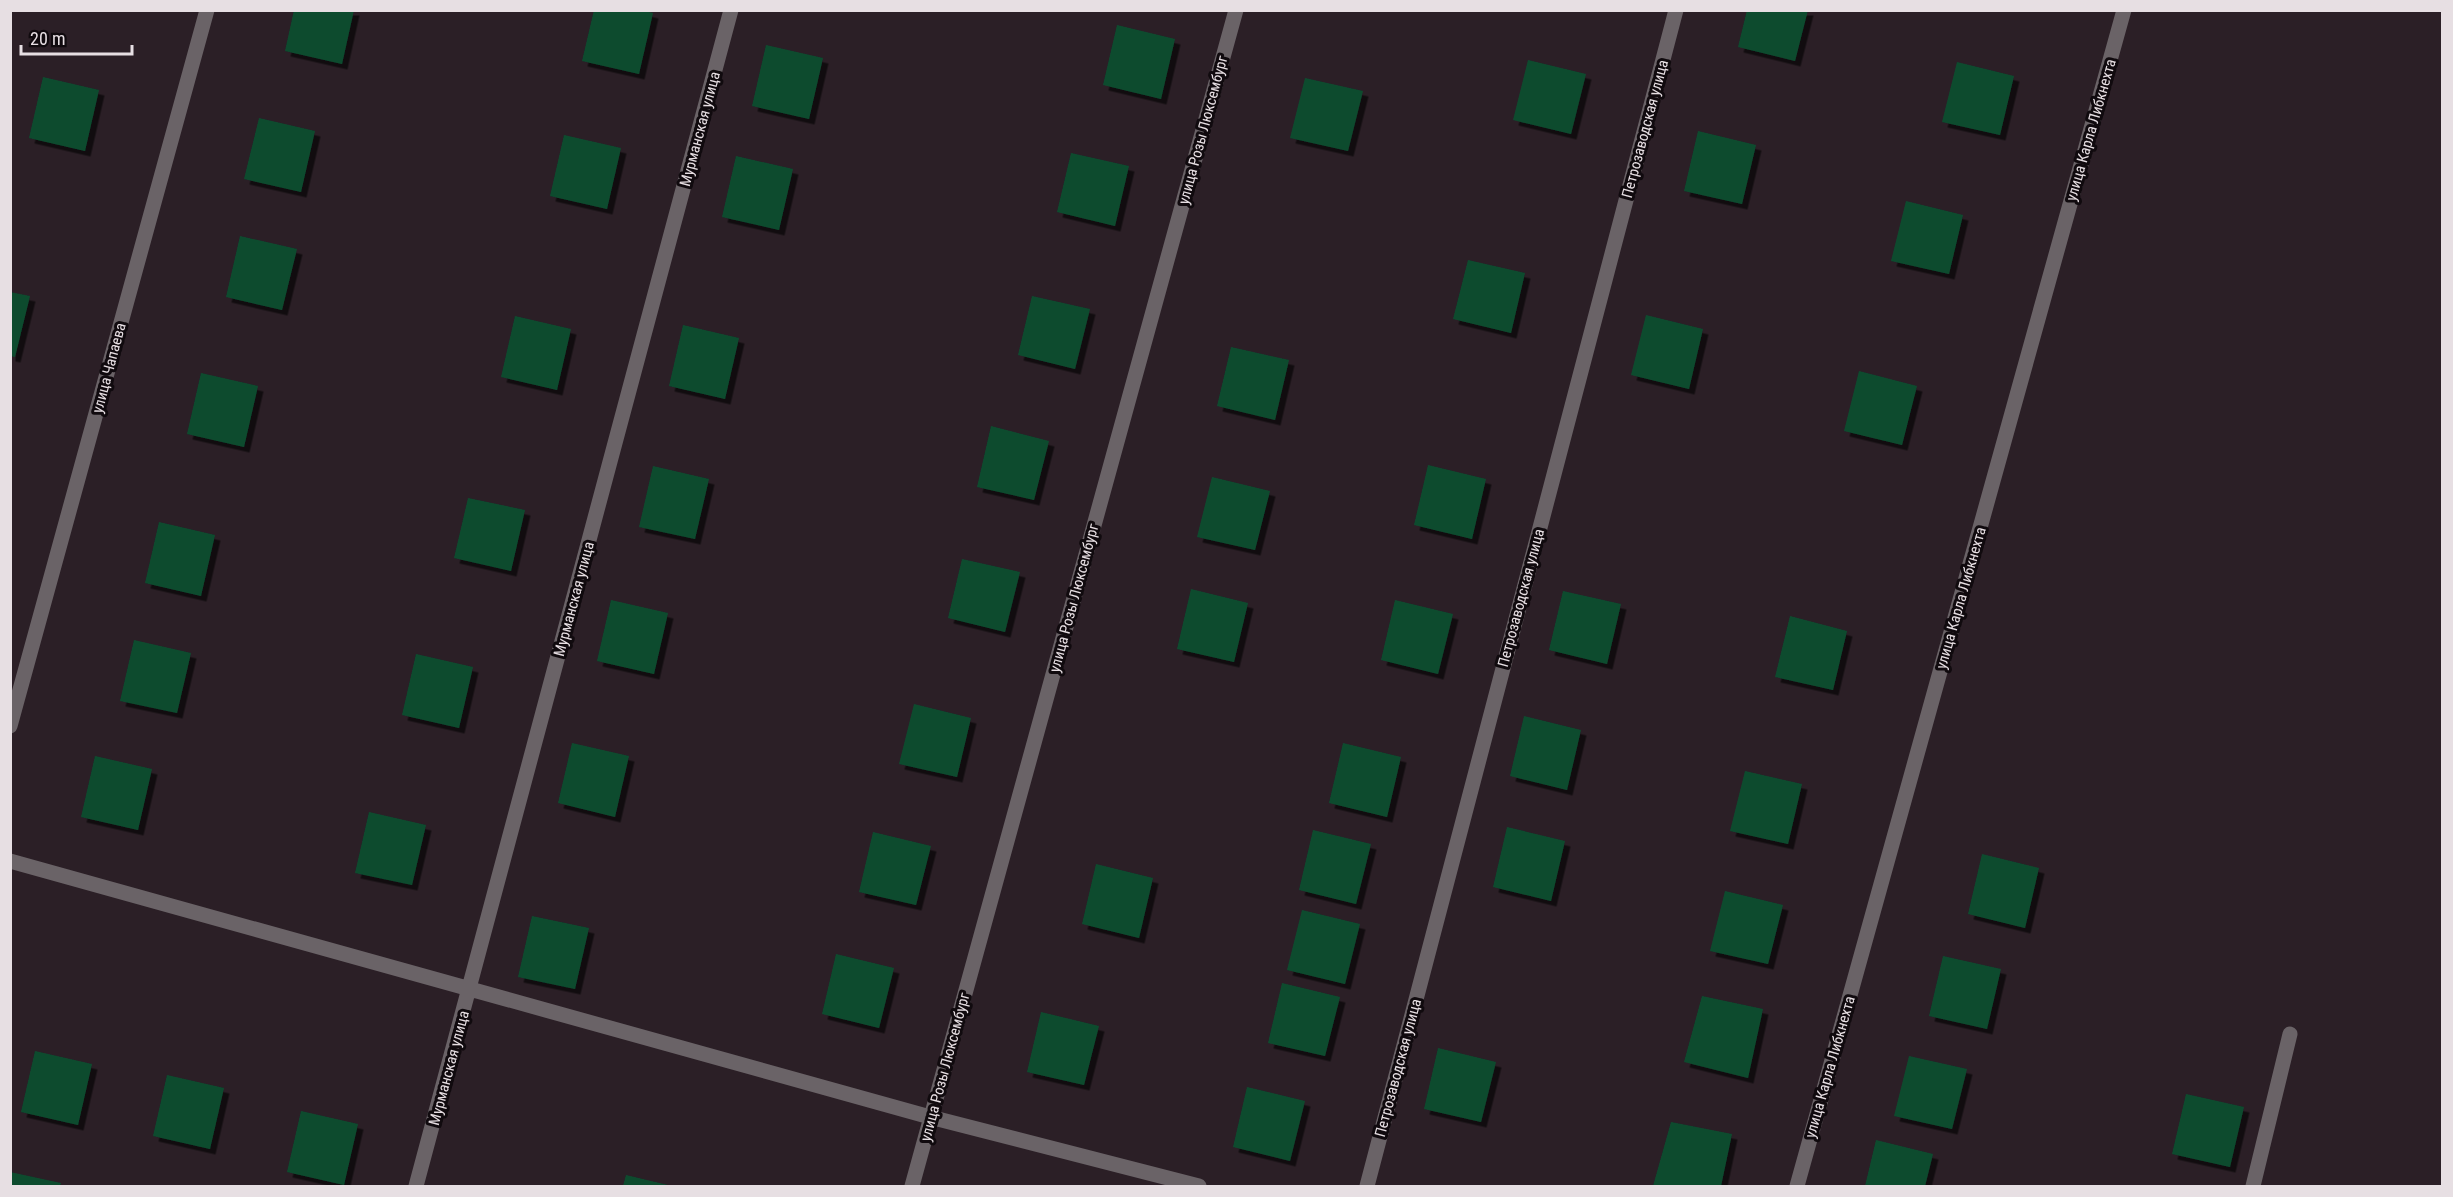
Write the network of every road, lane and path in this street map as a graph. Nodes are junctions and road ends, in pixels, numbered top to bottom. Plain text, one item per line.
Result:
1 (207, 10) edge
2 (731, 10) edge
3 (1236, 10) edge
4 (1676, 10) edge
5 (2124, 10) edge
6 (10, 726) edge
7 (10, 861) edge
8 (470, 990) junction
9 (2290, 1034) dead end
10 (930, 1117) junction
11 (416, 1186) edge
12 (912, 1186) edge
13 (1199, 1186) edge
14 (1367, 1186) edge
15 (1797, 1186) edge
16 (2253, 1186) edge

1 - 6 street, улица Чапаева
2 - 8 street, Мурманская улица
3 - 10 street, улица Розы Люксембург
4 - 14 street, Петрозаводская улица
5 - 15 street, улица Карла Либкнехта
7 - 8 street
8 - 10 street
8 - 11 street, Мурманская улица
9 - 16 street
10 - 12 street, улица Розы Люксембург
10 - 13 street

